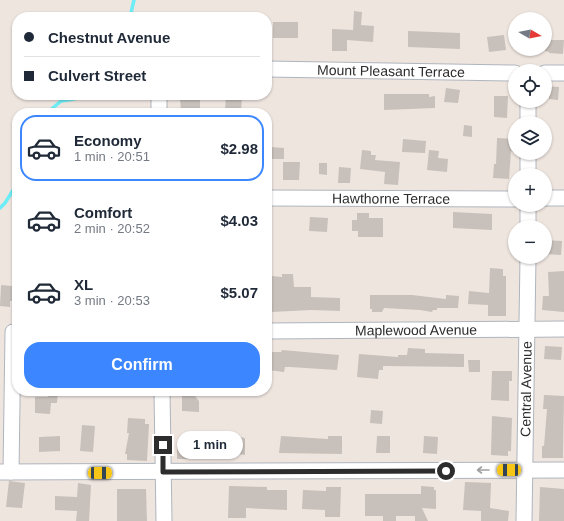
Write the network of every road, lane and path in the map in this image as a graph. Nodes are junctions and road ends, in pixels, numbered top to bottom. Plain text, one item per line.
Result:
1 (272, 69) edge
2 (508, 73) edge
3 (552, 73) edge
4 (564, 73) edge
5 (272, 198) edge
6 (552, 198) edge
7 (564, 198) edge
8 (508, 199) edge
9 (528, 264) edge
10 (528, 330) junction
11 (564, 330) edge
12 (272, 331) edge
13 (10, 332) edge
14 (162, 396) edge
15 (525, 470) junction
16 (564, 470) edge
17 (5, 472) edge
18 (163, 472) junction
19 (164, 521) edge
20 (524, 521) edge

1 - 2 street, Mount Pleasant Terrace
3 - 4 street
5 - 8 street, Hawthorne Terrace
6 - 7 street
9 - 10 street, Central Avenue
10 - 11 street, Maplewood Avenue
10 - 12 street, Maplewood Avenue
10 - 15 street, Central Avenue
13 - 17 street
14 - 18 street
15 - 16 street
15 -> 18 street
15 - 20 street, Central Avenue
17 - 18 street
18 - 19 street

